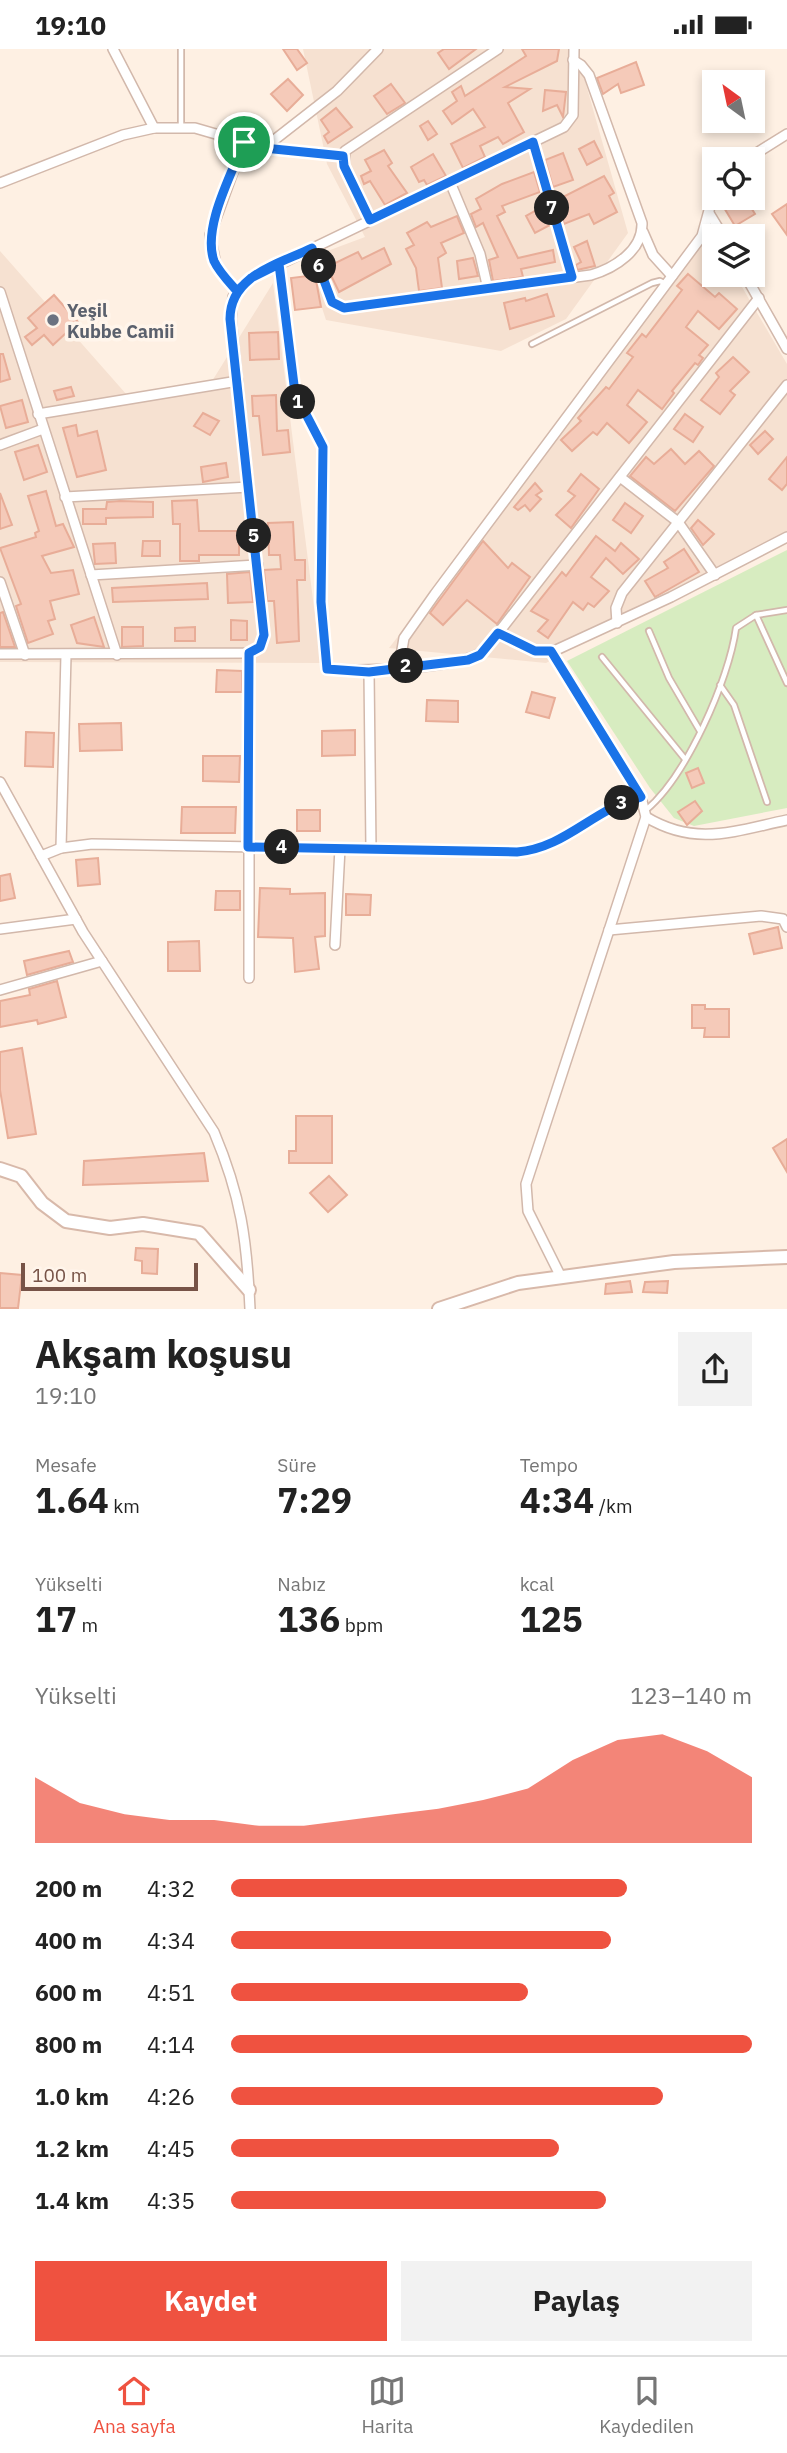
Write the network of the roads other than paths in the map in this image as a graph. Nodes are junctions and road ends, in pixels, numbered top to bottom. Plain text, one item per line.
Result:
1 (113, 49) edge
2 (181, 49) edge
3 (378, 49) edge
4 (498, 49) edge
5 (573, 49) edge
6 (573, 60) junction
7 (181, 127) junction
8 (153, 128) junction
9 (787, 134) edge
10 (244, 142) junction
11 (533, 142) junction
12 (264, 148) junction
13 (765, 148) edge
14 (343, 156) junction
15 (450, 182) junction
16 (0, 183) edge
17 (710, 210) edge
18 (709, 213) junction
19 (370, 220) junction
20 (716, 224) edge
21 (643, 230) junction
22 (312, 248) junction
23 (279, 264) junction
24 (572, 277) junction
25 (669, 280) junction
26 (753, 287) edge
27 (488, 289) junction
28 (237, 291) junction
29 (0, 292) edge
30 (759, 298) junction
31 (532, 344) dead end
32 (787, 349) edge
33 (238, 380) junction
34 (787, 385) edge
35 (38, 414) junction
36 (43, 429) junction
37 (0, 445) edge
38 (620, 477) junction
39 (249, 487) junction
40 (65, 496) junction
41 (678, 522) junction
42 (787, 537) edge
43 (258, 565) junction
44 (91, 575) junction
45 (715, 575) junction
46 (0, 582) edge
47 (787, 610) edge
48 (756, 615) junction
49 (617, 623) junction
50 (649, 631) dead end
51 (498, 633) junction
52 (551, 651) junction
53 (249, 653) junction
54 (0, 654) edge
55 (24, 655) junction
56 (66, 655) junction
57 (117, 655) junction
58 (602, 657) dead end
59 (399, 667) junction
60 (369, 672) junction
61 (787, 683) edge
62 (719, 684) junction
63 (700, 732) junction
64 (685, 759) junction
65 (0, 782) edge
66 (641, 797) junction
67 (767, 802) dead end
68 (646, 813) junction
69 (787, 820) edge
70 (248, 847) junction
71 (61, 848) junction
72 (340, 848) junction
73 (371, 849) junction
74 (41, 856) junction
75 (76, 919) junction
76 (787, 927) edge
77 (0, 929) edge
78 (609, 930) junction
79 (335, 945) dead end
80 (102, 961) junction
81 (249, 978) dead end
82 (0, 990) edge
83 (0, 1169) edge
84 (787, 1257) edge
85 (561, 1277) junction
86 (249, 1290) junction
87 (250, 1308) edge
88 (439, 1308) edge

1 - 8 street
2 - 7 lane
3 - 12 street
4 - 14 street
5 - 6 street
6 - 11 street
6 - 21 street
7 - 8 street
7 - 10 street
8 - 16 street
9 - 13 street
10 - 12 street
10 - 28 street
11 - 15 street
11 - 24 street
12 - 14 street
14 - 19 street
15 - 19 street
15 - 27 street
17 - 18 street
18 - 20 street
18 - 25 street
19 - 22 street
21 - 24 street
21 - 25 street
22 - 23 street
22 - 27 street
23 - 28 street
23 - 60 street
24 - 27 street
25 - 31 lane
25 - 59 street
26 - 30 street
28 - 33 street
29 - 35 street
30 - 32 street
30 - 38 street
33 - 35 street
33 - 39 street
34 - 41 street
35 - 36 street
36 - 37 street
36 - 40 street
38 - 41 street
38 - 51 street
39 - 40 street
39 - 43 street
40 - 44 street
41 - 45 street
41 - 49 street
42 - 45 street
43 - 44 street
43 - 53 street
44 - 57 street
45 - 49 street
46 - 55 street
47 - 48 lane
48 - 61 lane
48 - 62 lane
49 - 52 street
50 - 63 lane
51 - 52 street
51 - 59 street
52 - 66 street
53 - 57 street
53 - 70 street
54 - 55 street
55 - 56 street
56 - 57 street
56 - 71 street
58 - 64 lane
59 - 60 street
60 - 73 street
62 - 63 lane
62 - 67 lane
63 - 64 lane
64 - 68 lane
65 - 74 street
66 - 68 street
66 - 73 street
68 - 69 street
68 - 78 street
70 - 71 street
70 - 72 street
70 - 81 street
71 - 74 street
72 - 73 street
72 - 79 street
74 - 75 street
75 - 77 street
75 - 80 street
76 - 78 street
78 - 85 street
80 - 82 street
80 - 86 street
83 - 86 street
84 - 85 street
85 - 88 street
86 - 87 street

